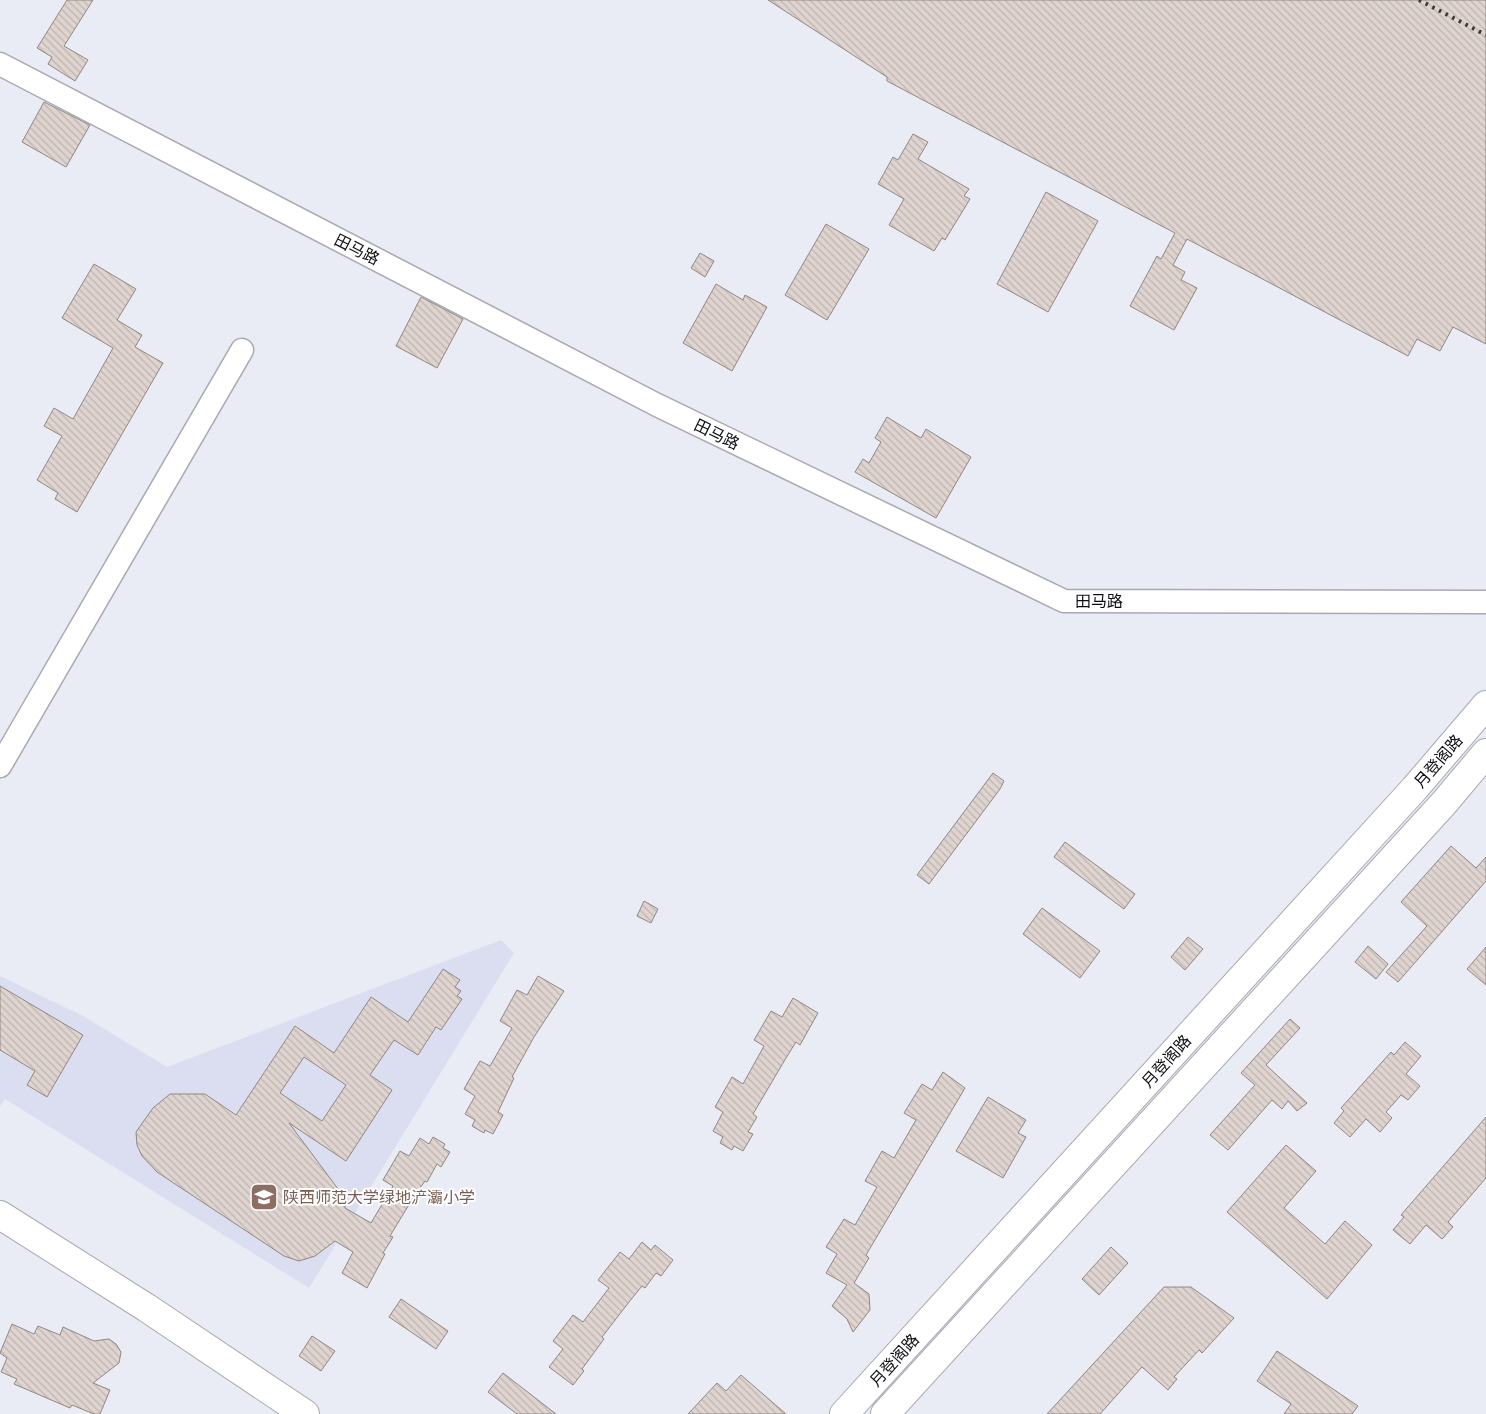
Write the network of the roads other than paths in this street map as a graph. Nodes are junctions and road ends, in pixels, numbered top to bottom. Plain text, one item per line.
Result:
1 (0, 64) edge
2 (242, 350) dead end
3 (1486, 602) edge
4 (1486, 705) edge
5 (1486, 753) edge
6 (0, 766) edge
7 (0, 1215) edge
8 (306, 1414) edge
9 (844, 1414) edge
10 (886, 1414) edge

1 - 3 street, 田马路
2 - 6 street
4 - 9 main road, 月登阁路
5 - 10 main road, 月登阁路
7 - 8 main road

